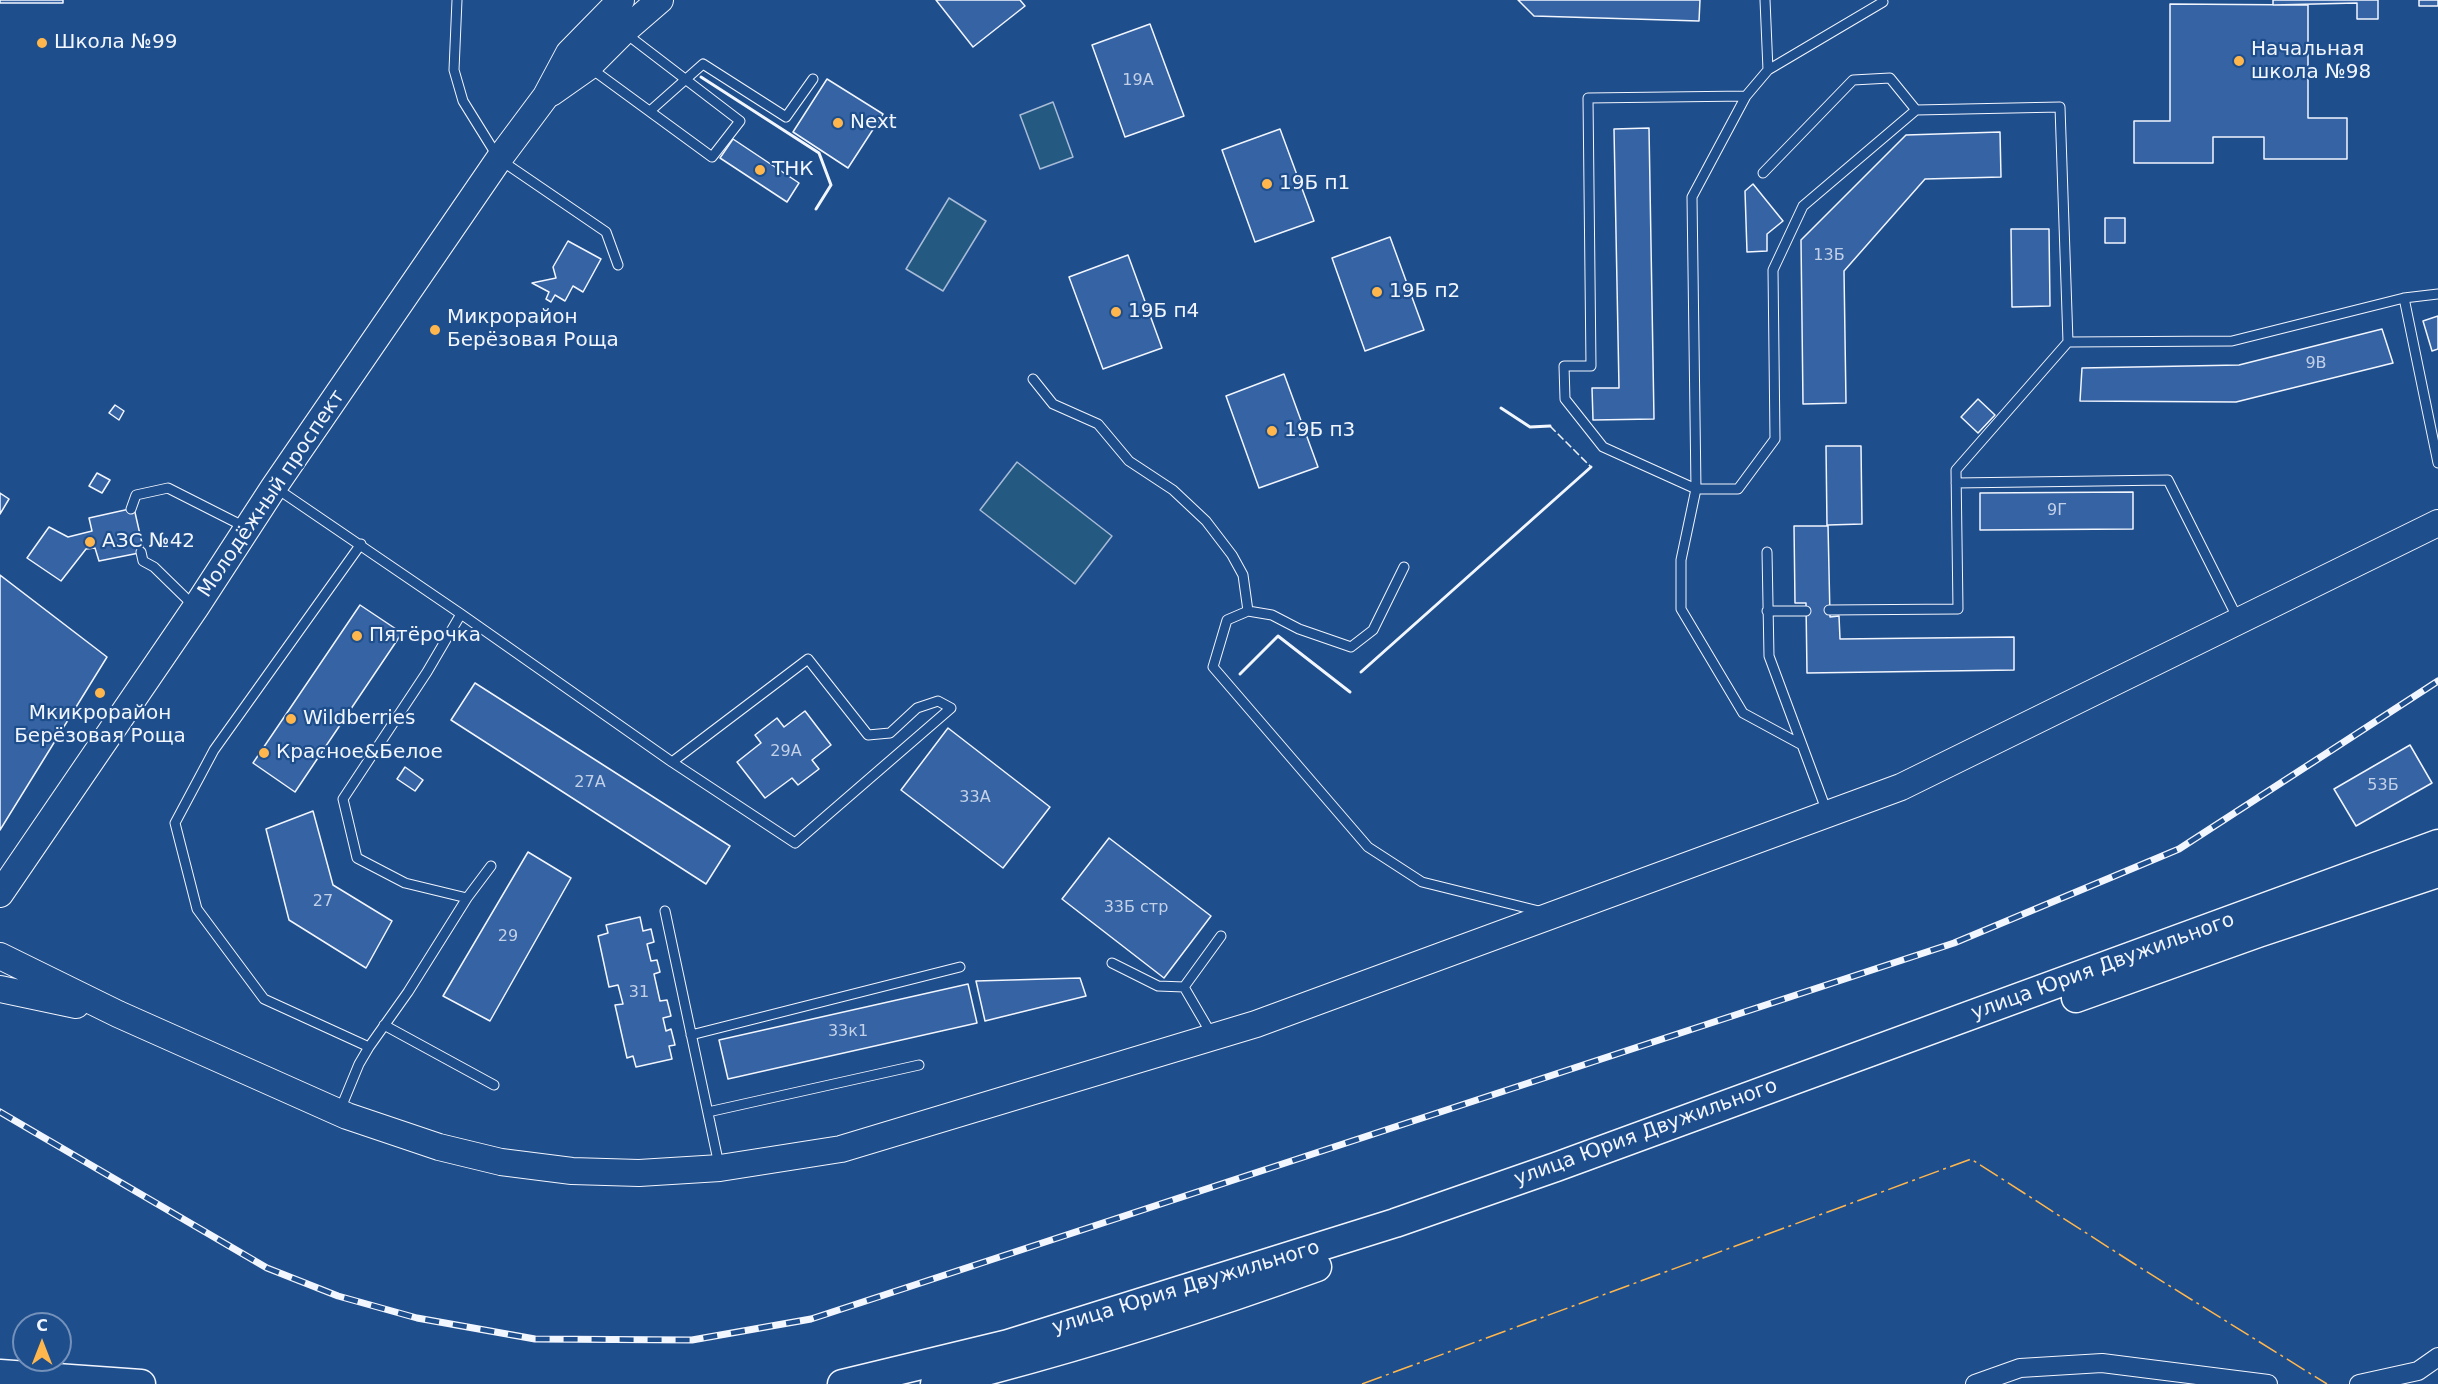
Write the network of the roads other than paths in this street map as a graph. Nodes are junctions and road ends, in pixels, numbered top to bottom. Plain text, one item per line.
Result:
1 (457, 0) edge
2 (621, 0) edge
3 (660, 0) edge
4 (1765, 0) edge
5 (1883, 2) dead end
6 (623, 32) junction
7 (588, 67) junction
8 (1768, 70) junction
9 (813, 78) dead end
10 (685, 81) junction
11 (546, 96) junction
12 (1746, 96) junction
13 (1916, 110) junction
14 (650, 111) junction
15 (500, 159) junction
16 (1763, 173) dead end
17 (618, 266) dead end
18 (2438, 294) edge
19 (2404, 298) junction
20 (2068, 342) junction
21 (1033, 379) dead end
22 (2438, 463) edge
23 (1956, 483) junction
24 (274, 487) junction
25 (1696, 489) junction
26 (131, 509) dead end
27 (2438, 523) edge
28 (247, 528) junction
29 (361, 544) junction
30 (141, 552) dead end
31 (1767, 552) dead end
32 (1404, 567) dead end
33 (196, 607) junction
34 (1829, 610) dead end
35 (1248, 611) junction
36 (1767, 611) junction
37 (1806, 611) dead end
38 (461, 614) junction
39 (2239, 621) junction
40 (1802, 745) junction
41 (672, 762) junction
42 (1828, 814) junction
43 (2438, 844) edge
44 (491, 866) dead end
45 (2438, 873) edge
46 (0, 894) edge
47 (467, 897) junction
48 (665, 911) dead end
49 (1554, 915) junction
50 (1221, 936) dead end
51 (0, 956) edge
52 (1112, 963) dead end
53 (960, 967) dead end
54 (1184, 987) junction
55 (0, 989) edge
56 (118, 1014) junction
57 (384, 1025) junction
58 (691, 1035) junction
59 (1214, 1037) junction
60 (369, 1047) junction
61 (919, 1065) dead end
62 (494, 1085) dead end
63 (708, 1112) junction
64 (339, 1113) junction
65 (720, 1168) junction
66 (2438, 1357) edge
67 (0, 1374) edge
68 (141, 1384) edge
69 (842, 1384) edge
70 (935, 1384) edge
71 (1975, 1384) edge
72 (2268, 1384) edge
73 (2359, 1384) edge

1 - 15 lane
2 - 11 street, Молодёжный проспект
3 - 6 street, Молодёжный проспект
4 - 8 lane
5 - 8 lane
6 - 7 street, Молодёжный проспект
6 - 10 lane
7 - 11 street, Молодёжный проспект
7 - 14 lane
8 - 12 lane
9 - 10 lane
10 - 14 lane
10 - 14 lane
11 - 15 street, Молодёжный проспект
12 - 25 lane
12 - 25 lane
13 - 16 lane
13 - 20 lane
13 - 25 lane
15 - 17 lane
15 - 24 street, Молодёжный проспект
18 - 19 lane
19 - 20 lane
19 - 22 lane
20 - 23 lane
21 - 35 lane
23 - 34 lane
23 - 39 lane
24 - 28 street, Молодёжный проспект
24 - 29 lane
25 - 40 lane
26 - 28 lane
27 - 39 street
28 - 33 street, Молодёжный проспект
29 - 38 lane
29 - 60 lane
30 - 33 lane
31 - 36 lane
32 - 35 lane
33 - 46 street, Молодёжный проспект
35 - 49 lane
36 - 37 lane
36 - 40 lane
38 - 41 lane
38 - 47 lane
39 - 42 street
40 - 42 lane
41 - 41 lane
42 - 49 street
43 - 69 main road, улица Юрия Двужильного
44 - 47 lane
45 - 70 main road, улица Юрия Двужильного
47 - 57 lane
48 - 58 lane
49 - 59 street
50 - 54 lane
51 - 56 street
52 - 54 lane
53 - 58 lane
54 - 59 lane
55 - 56 street
56 - 64 street
57 - 60 lane
57 - 62 lane
58 - 63 lane
59 - 65 street
60 - 64 lane
61 - 63 lane
63 - 65 lane
64 - 65 street
66 - 73 street
67 - 68 main road
71 - 72 street

